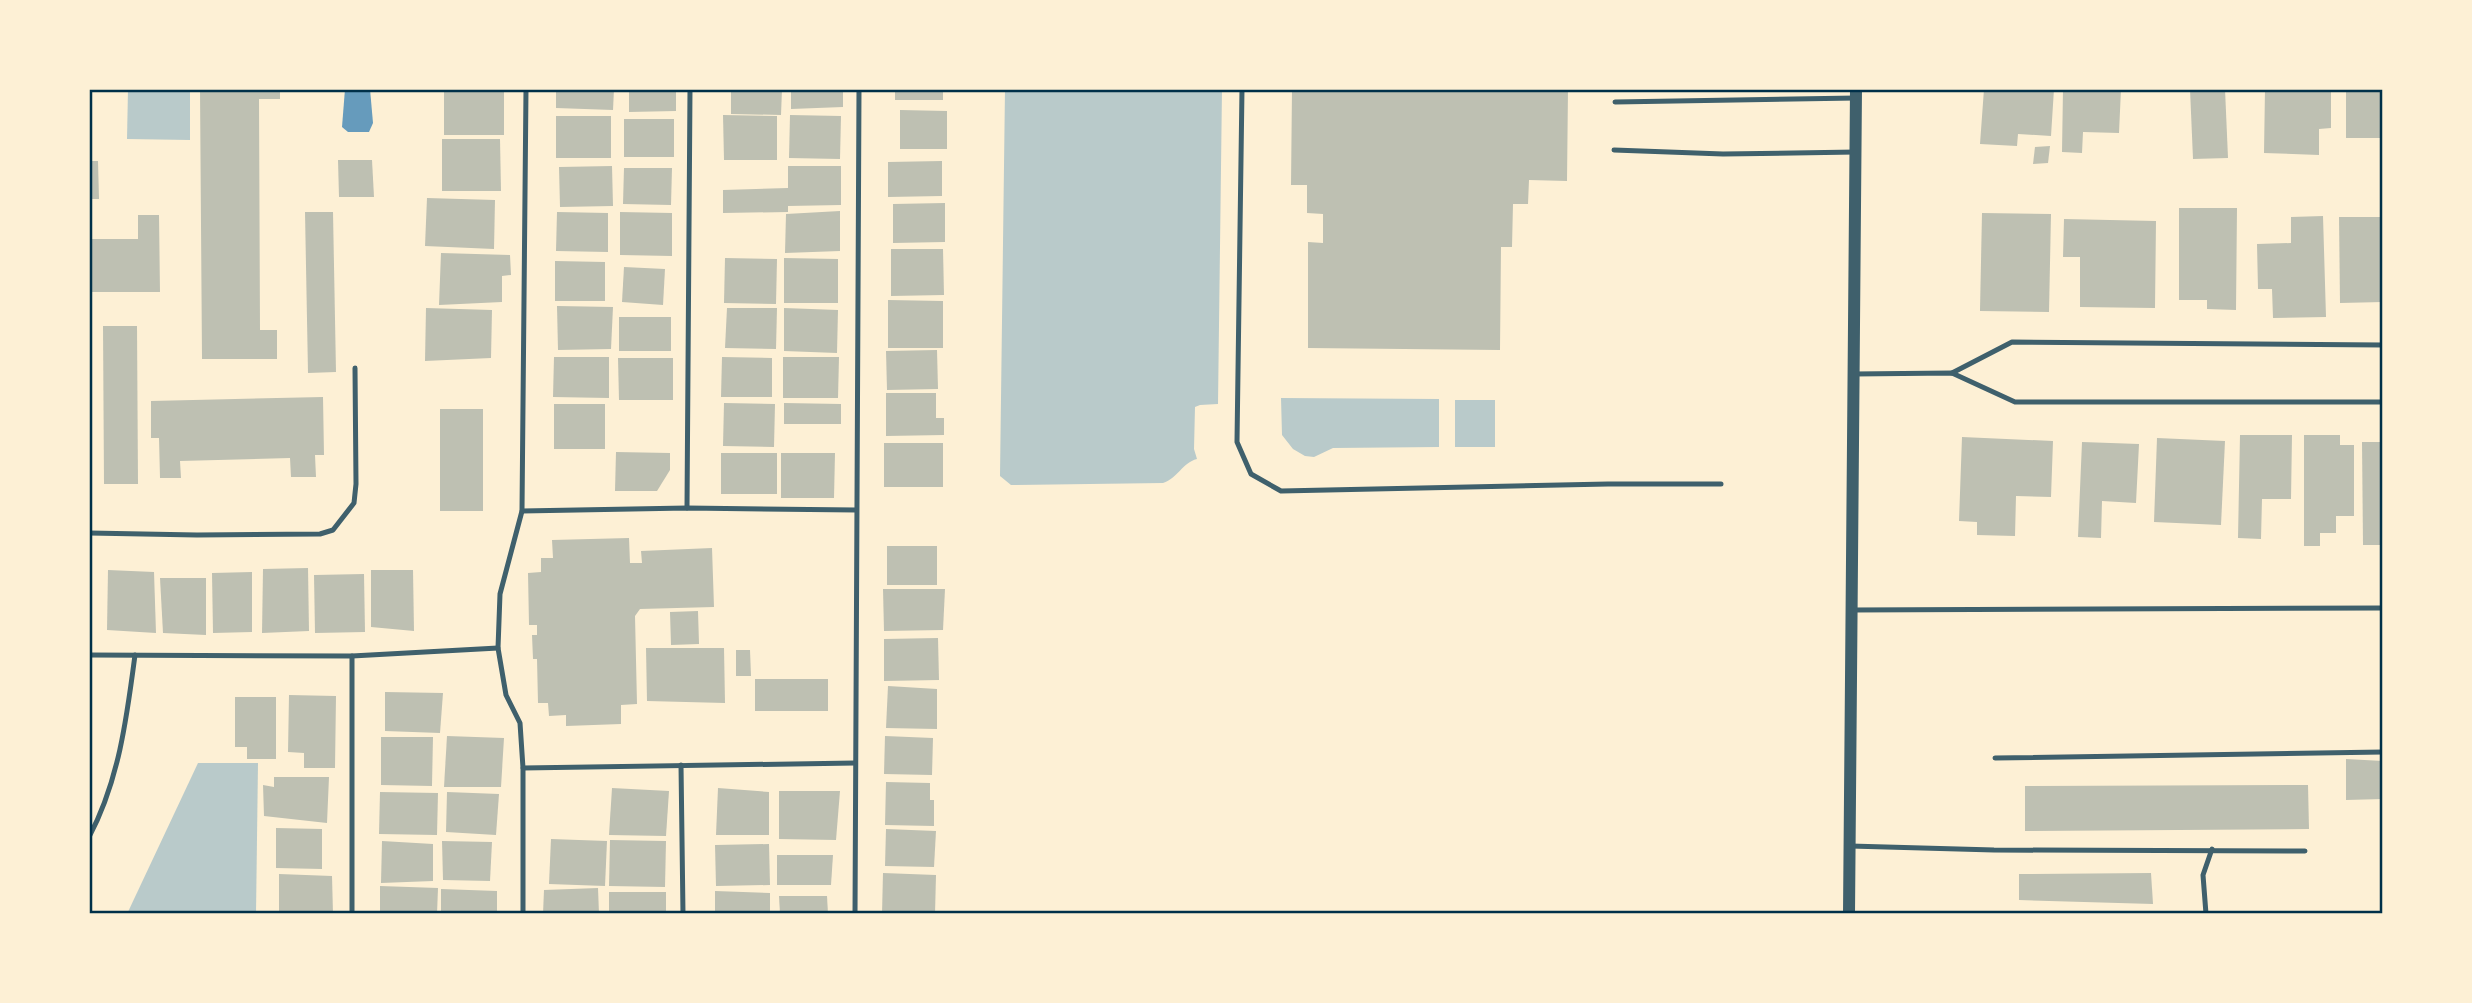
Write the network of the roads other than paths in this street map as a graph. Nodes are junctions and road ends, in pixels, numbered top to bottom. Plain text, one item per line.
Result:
1 (526, 89) edge
2 (690, 89) edge
3 (859, 89) edge
4 (1242, 89) edge
5 (1856, 94) edge
6 (1615, 102) dead end
7 (1614, 150) dead end
8 (1856, 152) junction
9 (2383, 345) edge
10 (355, 368) dead end
11 (1952, 373) junction
12 (1854, 374) junction
13 (2383, 402) edge
14 (1721, 484) dead end
15 (687, 508) junction
16 (856, 510) junction
17 (522, 511) junction
18 (89, 533) edge
19 (2383, 608) edge
20 (1852, 610) junction
21 (498, 648) junction
22 (89, 654) edge
23 (135, 655) junction
24 (352, 656) junction
25 (2383, 752) edge
26 (1995, 758) dead end
27 (855, 763) junction
28 (681, 765) junction
29 (523, 768) junction
30 (89, 836) edge
31 (1850, 846) junction
32 (2212, 849) junction
33 (2305, 851) dead end
34 (352, 914) edge
35 (523, 914) edge
36 (682, 914) edge
37 (855, 914) edge
38 (1850, 914) edge
39 (2206, 914) edge

1 - 17 lane
2 - 15 lane
3 - 16 lane
4 - 14 lane
5 - 6 lane
5 - 8 street
7 - 8 lane
8 - 12 street
9 - 11 lane
10 - 18 lane
11 - 12 lane
11 - 13 lane
12 - 20 street
15 - 16 lane
15 - 17 lane
16 - 27 lane
17 - 21 lane
19 - 20 lane
20 - 31 street
21 - 24 lane
21 - 29 lane
22 - 23 lane
23 - 24 lane
23 - 30 lane
24 - 34 lane
25 - 26 lane
27 - 28 lane
27 - 37 lane
28 - 29 lane
28 - 36 lane
29 - 35 lane
31 - 32 lane
31 - 38 street
32 - 33 lane
32 - 39 lane

